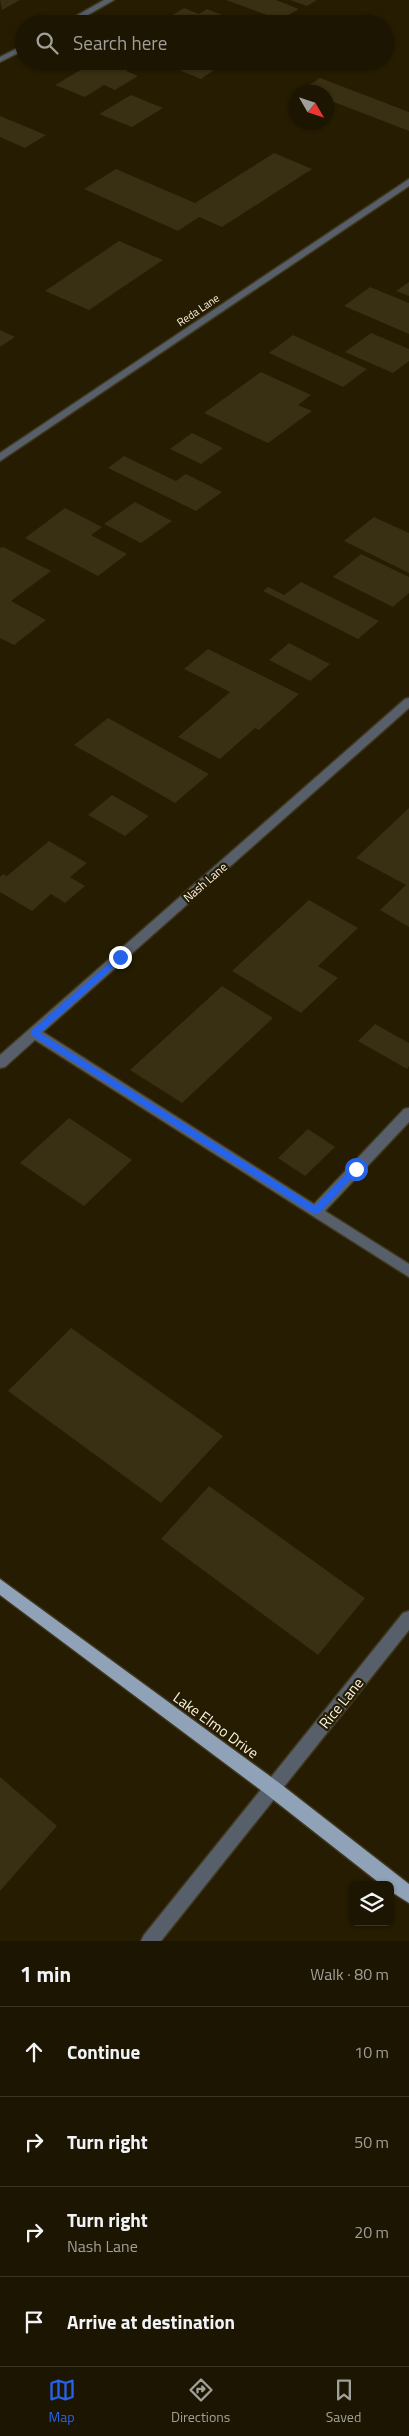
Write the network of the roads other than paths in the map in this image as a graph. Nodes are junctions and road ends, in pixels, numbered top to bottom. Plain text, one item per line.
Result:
1 (110, 0) edge
2 (82, 15) edge
3 (15, 52) edge
4 (0, 60) edge
5 (409, 182) edge
6 (0, 458) edge
7 (409, 702) edge
8 (34, 1033) junction
9 (0, 1063) edge
10 (409, 1113) edge
11 (316, 1211) junction
12 (409, 1271) edge
13 (0, 1586) edge
14 (409, 1618) edge
15 (272, 1788) junction
16 (409, 1895) edge
17 (150, 1941) edge

1 - 2 street
3 - 4 street
5 - 6 street, Reda Lane
7 - 8 street, Nash Lane
8 - 9 street, Nash Lane
8 - 11 street
10 - 11 street
11 - 12 street
13 - 15 main road, Lake Elmo Drive
14 - 15 street, Rice Lane
15 - 16 main road, Lake Elmo Drive
15 - 17 street, Rice Lane

